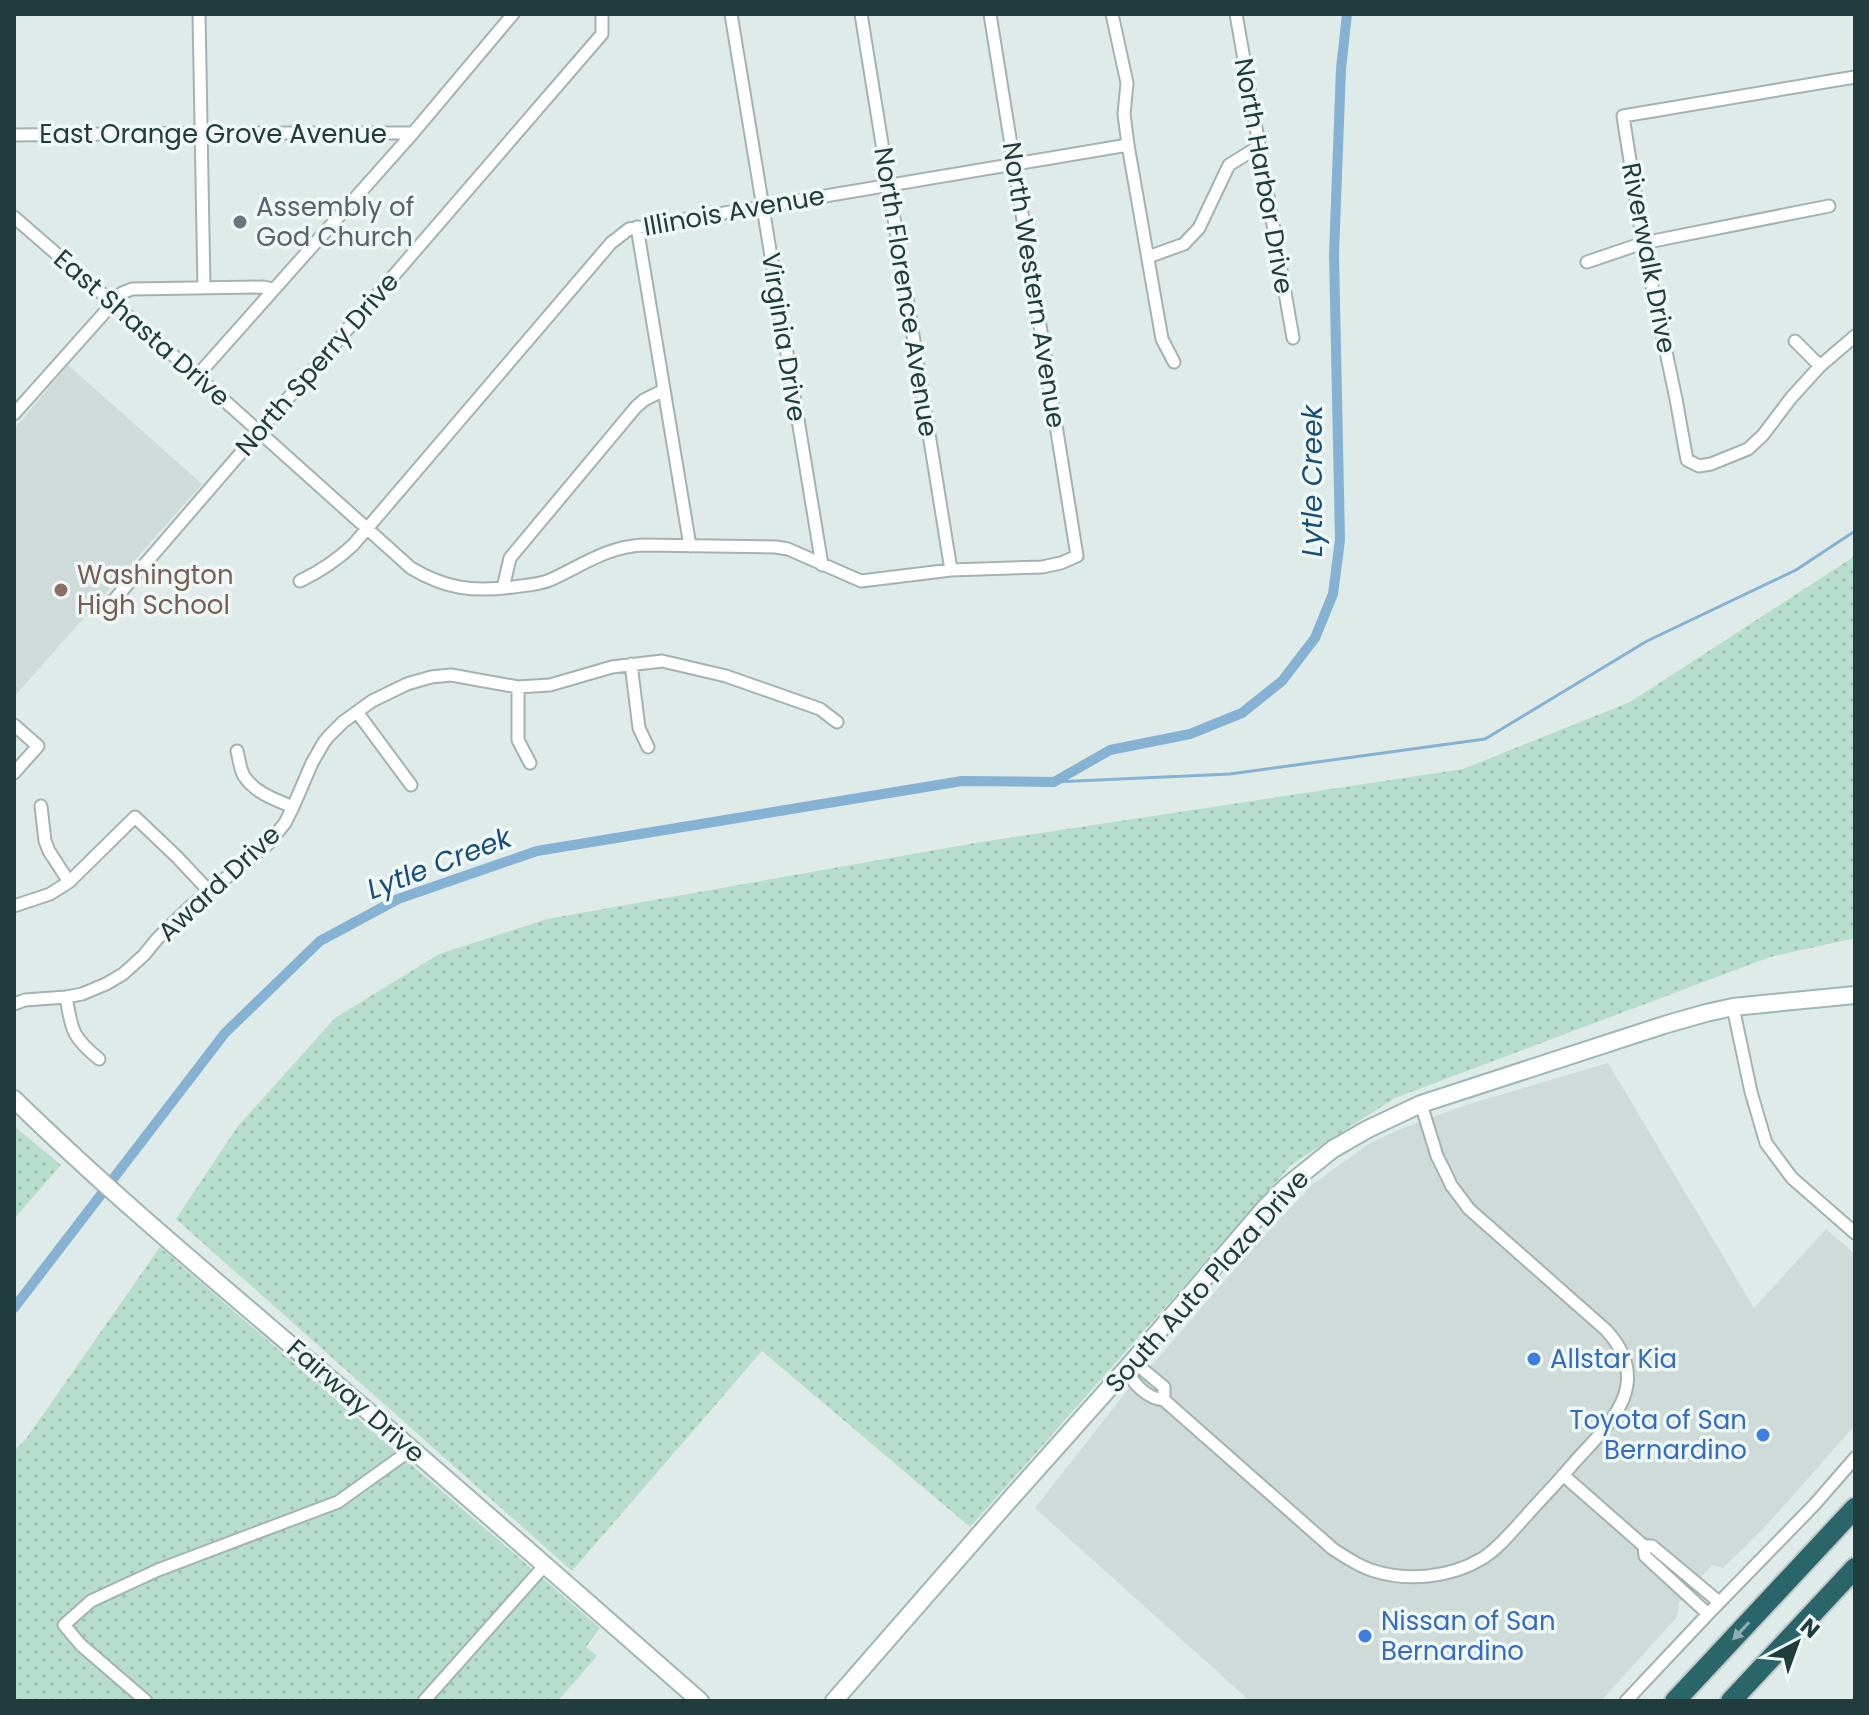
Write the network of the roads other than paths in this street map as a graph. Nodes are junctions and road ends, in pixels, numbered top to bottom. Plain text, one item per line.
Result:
1 (199, 14) edge
2 (513, 14) edge
3 (602, 14) edge
4 (731, 14) edge
5 (861, 14) edge
6 (990, 14) edge
7 (1112, 14) edge
8 (1236, 14) edge
9 (1855, 77) edge
10 (200, 133) junction
11 (413, 133) junction
12 (14, 135) edge
13 (1128, 145) junction
14 (1258, 147) junction
15 (1015, 165) junction
16 (888, 185) junction
17 (763, 206) junction
18 (1829, 206) dead end
19 (14, 217) edge
20 (637, 227) junction
21 (1643, 243) junction
22 (1148, 257) junction
23 (1587, 262) dead end
24 (204, 288) junction
25 (273, 289) junction
26 (112, 303) junction
27 (1855, 336) edge
28 (1293, 338) dead end
29 (1795, 341) dead end
30 (1174, 362) dead end
31 (1820, 366) junction
32 (197, 376) junction
33 (664, 390) junction
34 (14, 414) edge
35 (259, 432) junction
36 (367, 528) junction
37 (690, 546) junction
38 (1077, 556) joint
39 (822, 565) junction
40 (951, 570) junction
41 (300, 581) dead end
42 (503, 588) junction
43 (114, 600) dead end
44 (631, 664) junction
45 (518, 687) junction
46 (357, 712) junction
47 (837, 722) dead end
48 (14, 725) edge
49 (648, 747) dead end
50 (237, 751) dead end
51 (530, 763) dead end
52 (14, 773) edge
53 (411, 785) dead end
54 (41, 806) dead end
55 (293, 807) junction
56 (69, 882) junction
57 (208, 890) junction
58 (14, 906) edge
59 (1855, 995) edge
60 (66, 997) junction
61 (14, 1004) edge
62 (1733, 1007) junction
63 (99, 1059) dead end
64 (14, 1099) edge
65 (1421, 1104) junction
66 (1855, 1233) edge
67 (1127, 1368) junction
68 (412, 1449) junction
69 (1855, 1458) edge
70 (1563, 1475) junction
71 (1855, 1508) edge
72 (1644, 1546) junction
73 (545, 1565) junction
74 (1855, 1568) edge
75 (1719, 1602) junction
76 (1708, 1614) junction
77 (146, 1701) edge
78 (424, 1701) edge
79 (700, 1701) edge
80 (834, 1701) edge
81 (1626, 1701) edge
82 (1675, 1701) edge
83 (1731, 1701) edge

1 - 10 street
2 - 11 street
3 - 35 street, North Sperry Drive
4 - 17 street, Virginia Drive
5 - 16 street, North Florence Avenue
6 - 15 street, North Western Avenue
7 - 13 street
8 - 14 street, North Harbor Drive
9 - 21 street, Riverwalk Drive
10 - 11 street, East Orange Grove Avenue
10 - 12 street, East Orange Grove Avenue
10 - 24 street
11 - 25 street
13 - 15 street, Illinois Avenue
13 - 22 street
14 - 22 street
14 - 28 street, North Harbor Drive
15 - 16 street, Illinois Avenue
15 - 38 street, North Western Avenue
16 - 17 street, Illinois Avenue
16 - 40 street, North Florence Avenue
17 - 20 street, Illinois Avenue
17 - 39 street, Virginia Drive
18 - 21 street
19 - 26 street, East Shasta Drive
20 - 33 street
20 - 36 street, Illinois Avenue
21 - 23 street
21 - 31 street, Riverwalk Drive
22 - 30 street
24 - 25 street
24 - 26 street
25 - 32 street
26 - 32 street, East Shasta Drive
26 - 34 street
27 - 31 street
29 - 31 street
32 - 35 street, East Shasta Drive
33 - 37 street
33 - 42 street
35 - 36 street, East Shasta Drive
35 - 43 street, North Sperry Drive
36 - 41 street, Illinois Avenue
36 - 42 street, East Shasta Drive
37 - 39 street, East Shasta Drive
37 - 42 street, East Shasta Drive
38 - 40 street, East Shasta Drive
39 - 40 street, East Shasta Drive
44 - 45 street, Award Drive
44 - 47 street, Award Drive
44 - 49 street
45 - 46 street, Award Drive
45 - 51 street
46 - 53 street
46 - 55 street, Award Drive
48 - 52 street
50 - 55 street
54 - 56 street
55 - 57 street, Award Drive
56 - 57 street
56 - 58 street
57 - 60 street, Award Drive
59 - 62 street, South Auto Plaza Drive
60 - 61 street, Award Drive
60 - 63 street
62 - 65 street, South Auto Plaza Drive
62 - 66 street
64 - 68 street, Fairway Drive
65 - 67 street, South Auto Plaza Drive
65 - 70 street
67 - 70 street
67 - 80 street, South Auto Plaza Drive
68 - 73 street, Fairway Drive
68 - 77 street
69 - 75 street
70 - 72 street
71 -> 82 highway
72 - 75 street
72 - 76 street
73 - 78 street
73 - 79 street, Fairway Drive
74 - 83 highway
75 - 76 street
76 - 81 street

